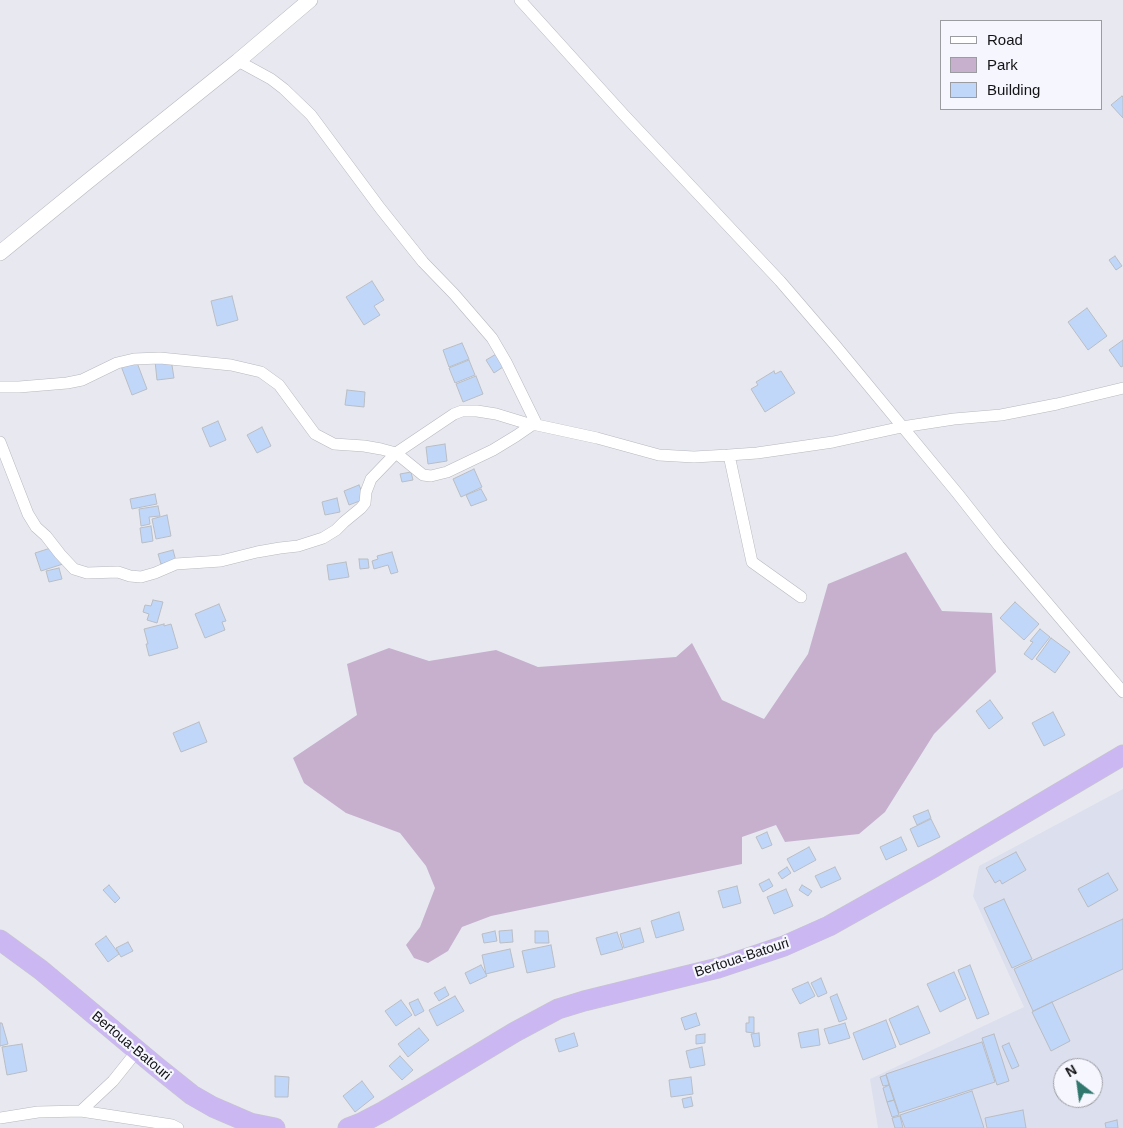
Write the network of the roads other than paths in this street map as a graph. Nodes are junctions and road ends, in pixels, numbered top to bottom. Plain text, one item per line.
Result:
1 (310, 0) edge
2 (520, 0) edge
3 (238, 61) junction
4 (0, 253) edge
5 (0, 387) edge
6 (1123, 388) edge
7 (534, 425) junction
8 (902, 427) junction
9 (0, 442) edge
10 (396, 453) junction
11 (729, 455) junction
12 (801, 597) dead end
13 (1123, 692) edge
14 (1123, 755) edge
15 (0, 940) edge
16 (137, 1051) junction
17 (81, 1111) junction
18 (0, 1118) edge
19 (373, 1122) edge
20 (178, 1128) edge
21 (275, 1128) edge
22 (348, 1128) edge

1 - 3 street
2 - 8 street
3 - 4 street
3 - 7 street
5 - 10 street
6 - 8 street
7 - 10 street
7 - 10 street
7 - 11 street
8 - 11 street
8 - 13 street
9 - 10 street
11 - 12 street
14 - 19 highway, Bertoua-Batouri
15 - 16 highway, Bertoua-Batouri
16 - 17 street
16 - 21 highway, Bertoua-Batouri
17 - 18 street
17 - 20 street
19 - 22 highway, Bertoua-Batouri

